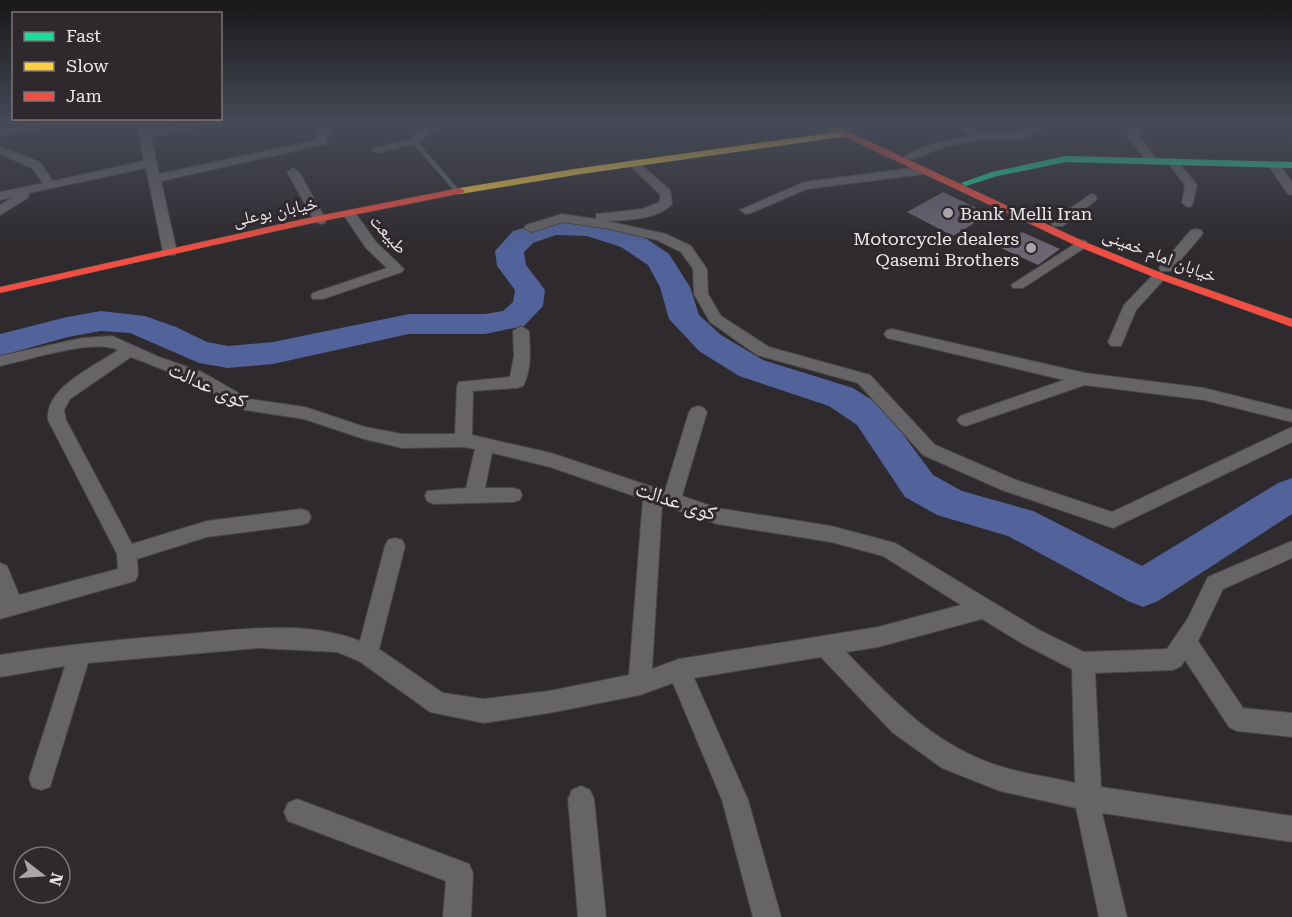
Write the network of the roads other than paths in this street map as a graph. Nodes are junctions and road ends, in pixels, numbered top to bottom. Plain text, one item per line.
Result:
1 (1274, 165) edge
2 (37, 166) edge
3 (137, 166) edge
4 (151, 166) edge
5 (214, 166) edge
6 (435, 166) edge
7 (616, 166) edge
8 (636, 166) edge
9 (911, 166) edge
10 (928, 166) edge
11 (1034, 166) edge
12 (1176, 166) edge
13 (920, 171) junction
14 (293, 172) dead end
15 (154, 179) junction
16 (966, 183) junction
17 (50, 185) junction
18 (36, 188) junction
19 (1292, 190) edge
20 (458, 192) junction
21 (0, 196) edge
22 (1091, 198) dead end
23 (1188, 203) dead end
24 (746, 210) dead end
25 (0, 211) edge
26 (349, 214) junction
27 (562, 218) junction
28 (320, 220) junction
29 (1058, 224) junction
30 (531, 228) dead end
31 (1196, 233) dead end
32 (1081, 244) junction
33 (170, 252) junction
34 (1163, 272) junction
35 (1018, 285) dead end
36 (0, 290) edge
37 (318, 296) dead end
38 (1292, 313) edge
39 (1292, 323) edge
40 (520, 332) dead end
41 (892, 334) dead end
42 (1116, 342) dead end
43 (130, 350) junction
44 (0, 361) edge
45 (1085, 379) junction
46 (698, 412) dead end
47 (1292, 416) edge
48 (966, 420) dead end
49 (1292, 434) edge
50 (463, 440) junction
51 (485, 445) junction
52 (513, 495) dead end
53 (434, 496) dead end
54 (474, 496) junction
55 (662, 497) junction
56 (301, 517) dead end
57 (395, 546) dead end
58 (1292, 549) edge
59 (127, 554) junction
60 (0, 572) edge
61 (6, 607) edge
62 (986, 608) junction
63 (1185, 641) junction
64 (824, 645) junction
65 (80, 653) junction
66 (367, 654) junction
67 (1083, 663) junction
68 (0, 666) edge
69 (679, 670) junction
70 (640, 684) junction
71 (1292, 725) edge
72 (41, 778) dead end
73 (1088, 798) junction
74 (581, 799) dead end
75 (297, 812) dead end
76 (1292, 829) edge
77 (457, 917) edge
78 (592, 917) edge
79 (766, 917) edge
80 (1113, 917) edge

1 - 19 street
2 - 17 street
3 - 17 street
4 - 15 street
5 - 15 street
6 - 20 lane
7 - 20 street, خیابان بوعلی
8 - 27 street
9 - 13 street, خیابان امام خمینی
10 - 16 street, خیابان امام خمینی
11 - 16 street
12 - 23 street
13 - 24 street
13 - 32 street, خیابان امام خمینی
14 - 28 street
15 - 33 street
16 - 29 street, خیابان امام خمینی
17 - 18 street
18 - 21 street
18 - 25 street
20 - 26 street, خیابان بوعلی
22 - 29 street
26 - 28 street, خیابان بوعلی
26 - 37 street, طبيعت
27 - 30 street
27 - 49 street
28 - 33 street, خیابان بوعلی
29 - 34 street, خیابان امام خمینی
31 - 34 street
32 - 34 street, خیابان امام خمینی
32 - 35 street
33 - 36 street, خیابان بوعلی
34 - 38 street, خیابان امام خمینی
34 - 39 street, خیابان امام خمینی
34 - 42 street
40 - 50 street
41 - 45 street
43 - 44 street, کوی عدالت
43 - 50 street, کوی عدالت
43 - 59 street
45 - 47 street
45 - 48 street
46 - 55 street
50 - 51 street, کوی عدالت
51 - 54 street
51 - 55 street, کوی عدالت
52 - 54 street
53 - 54 street
55 - 62 street, کوی عدالت
55 - 70 street
56 - 59 street
57 - 66 street
58 - 63 street, کوی عدالت
59 - 61 street
60 - 61 street
62 - 64 street
62 - 67 street, کوی عدالت
63 - 67 street, کوی عدالت
63 - 71 street
64 - 69 street
64 - 73 street
65 - 66 street
65 - 68 street
65 - 72 street
66 - 70 street
67 - 73 street
69 - 70 street
69 - 79 street
73 - 76 street
73 - 80 street
74 - 78 street
75 - 77 street

